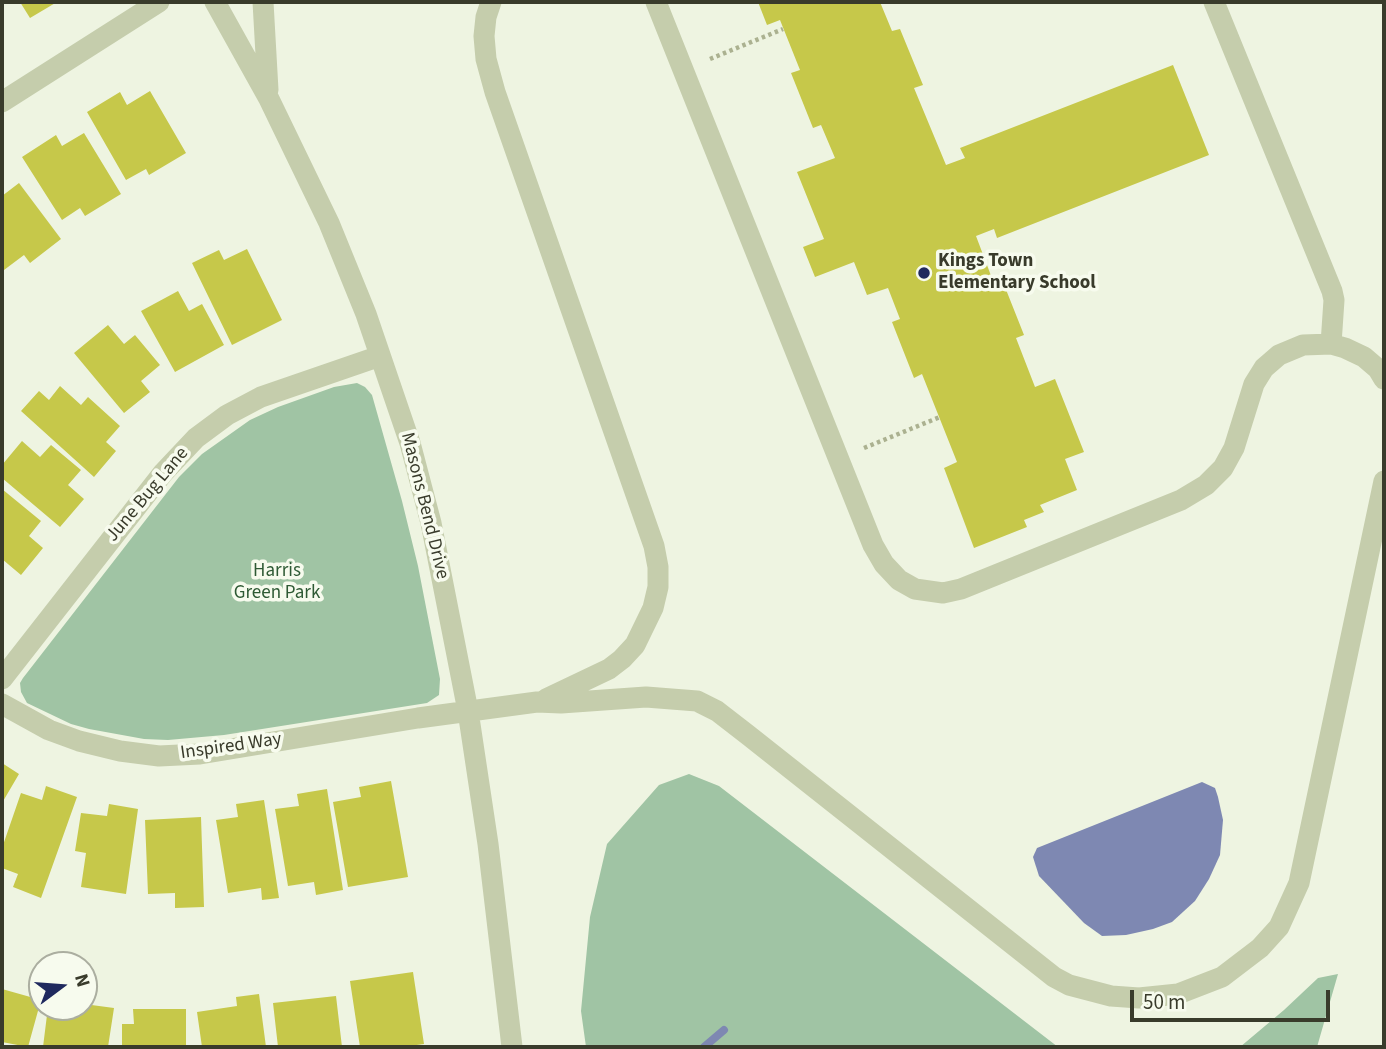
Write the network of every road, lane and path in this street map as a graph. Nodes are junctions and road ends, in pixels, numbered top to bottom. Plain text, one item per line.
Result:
1 (159, 2) edge
2 (215, 2) edge
3 (263, 2) edge
4 (491, 2) edge
5 (656, 2) edge
6 (1214, 2) edge
7 (783, 29) dead end
8 (710, 60) dead end
9 (269, 99) junction
10 (2, 102) edge
11 (1331, 344) junction
12 (380, 356) junction
13 (1384, 379) edge
14 (940, 417) dead end
15 (864, 448) dead end
16 (1384, 481) edge
17 (2, 680) edge
18 (537, 702) junction
19 (2, 704) edge
20 (468, 711) junction
21 (512, 1047) edge

1 - 10 street
2 - 9 street, Masons Bend Drive
3 - 9 street
4 - 18 street
5 - 11 street
6 - 11 street
7 - 8 path
9 - 12 street, Masons Bend Drive
11 - 13 street
12 - 17 street, June Bug Lane
12 - 20 street, Masons Bend Drive
14 - 15 path
16 - 18 street
18 - 20 street, Inspired Way
19 - 20 street, Inspired Way
20 - 21 street, Masons Bend Drive

